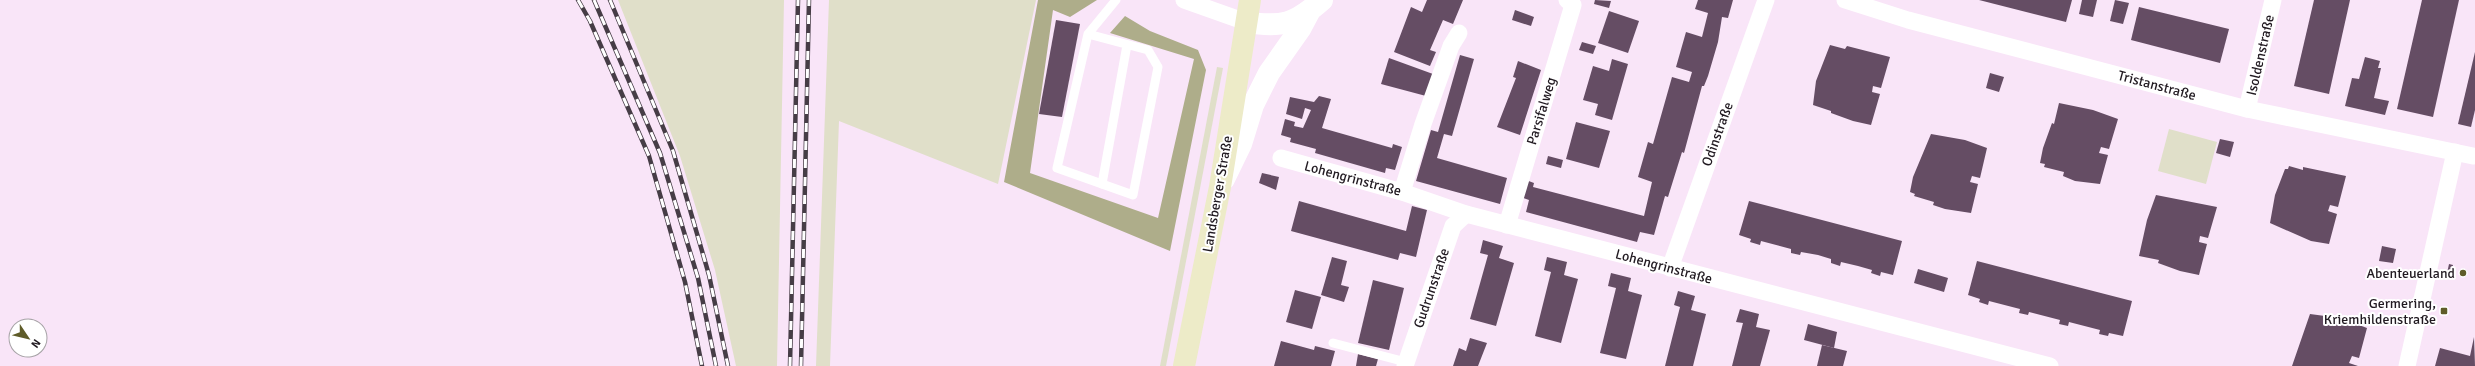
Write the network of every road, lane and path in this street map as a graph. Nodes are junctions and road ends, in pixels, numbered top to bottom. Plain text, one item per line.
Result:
1 (1116, 0) edge
2 (1184, 0) edge
3 (1250, 0) edge
4 (1566, 0) edge
5 (1766, 0) edge
6 (1845, 0) edge
7 (2273, 0) edge
8 (1316, 6) edge
9 (1246, 22) junction
10 (1459, 33) dead end
11 (1088, 34) junction
12 (1127, 45) junction
13 (2247, 109) junction
14 (2474, 150) edge
15 (2456, 152) junction
16 (1281, 158) dead end
17 (1102, 184) junction
18 (1220, 187) junction
19 (1402, 192) junction
20 (1466, 214) junction
21 (1507, 224) junction
22 (1670, 268) junction
23 (1333, 343) dead end
24 (1405, 364) edge
25 (1184, 366) edge
26 (2050, 366) edge
27 (2406, 366) edge

1 - 11 lane
2 - 9 street
3 - 9 main road, Landsberger Straße
4 - 21 street, Parsifalweg
5 - 22 street, Odinstraße
6 - 13 street, Tristanstraße
7 - 13 street, Isoldenstraße
8 - 9 street
8 - 18 street
9 - 18 main road, Landsberger Straße
10 - 19 street
11 - 12 lane
11 - 17 lane
12 - 17 lane
12 - 17 lane
13 - 15 street, Tristanstraße
14 - 15 street, Tristanstraße
15 - 27 street
16 - 19 street, Lohengrinstraße
18 - 25 main road, Landsberger Straße
19 - 20 street, Lohengrinstraße
20 - 21 street, Lohengrinstraße
20 - 24 street, Gudrunstraße
21 - 22 street, Lohengrinstraße
22 - 26 street, Lohengrinstraße
23 - 24 lane

